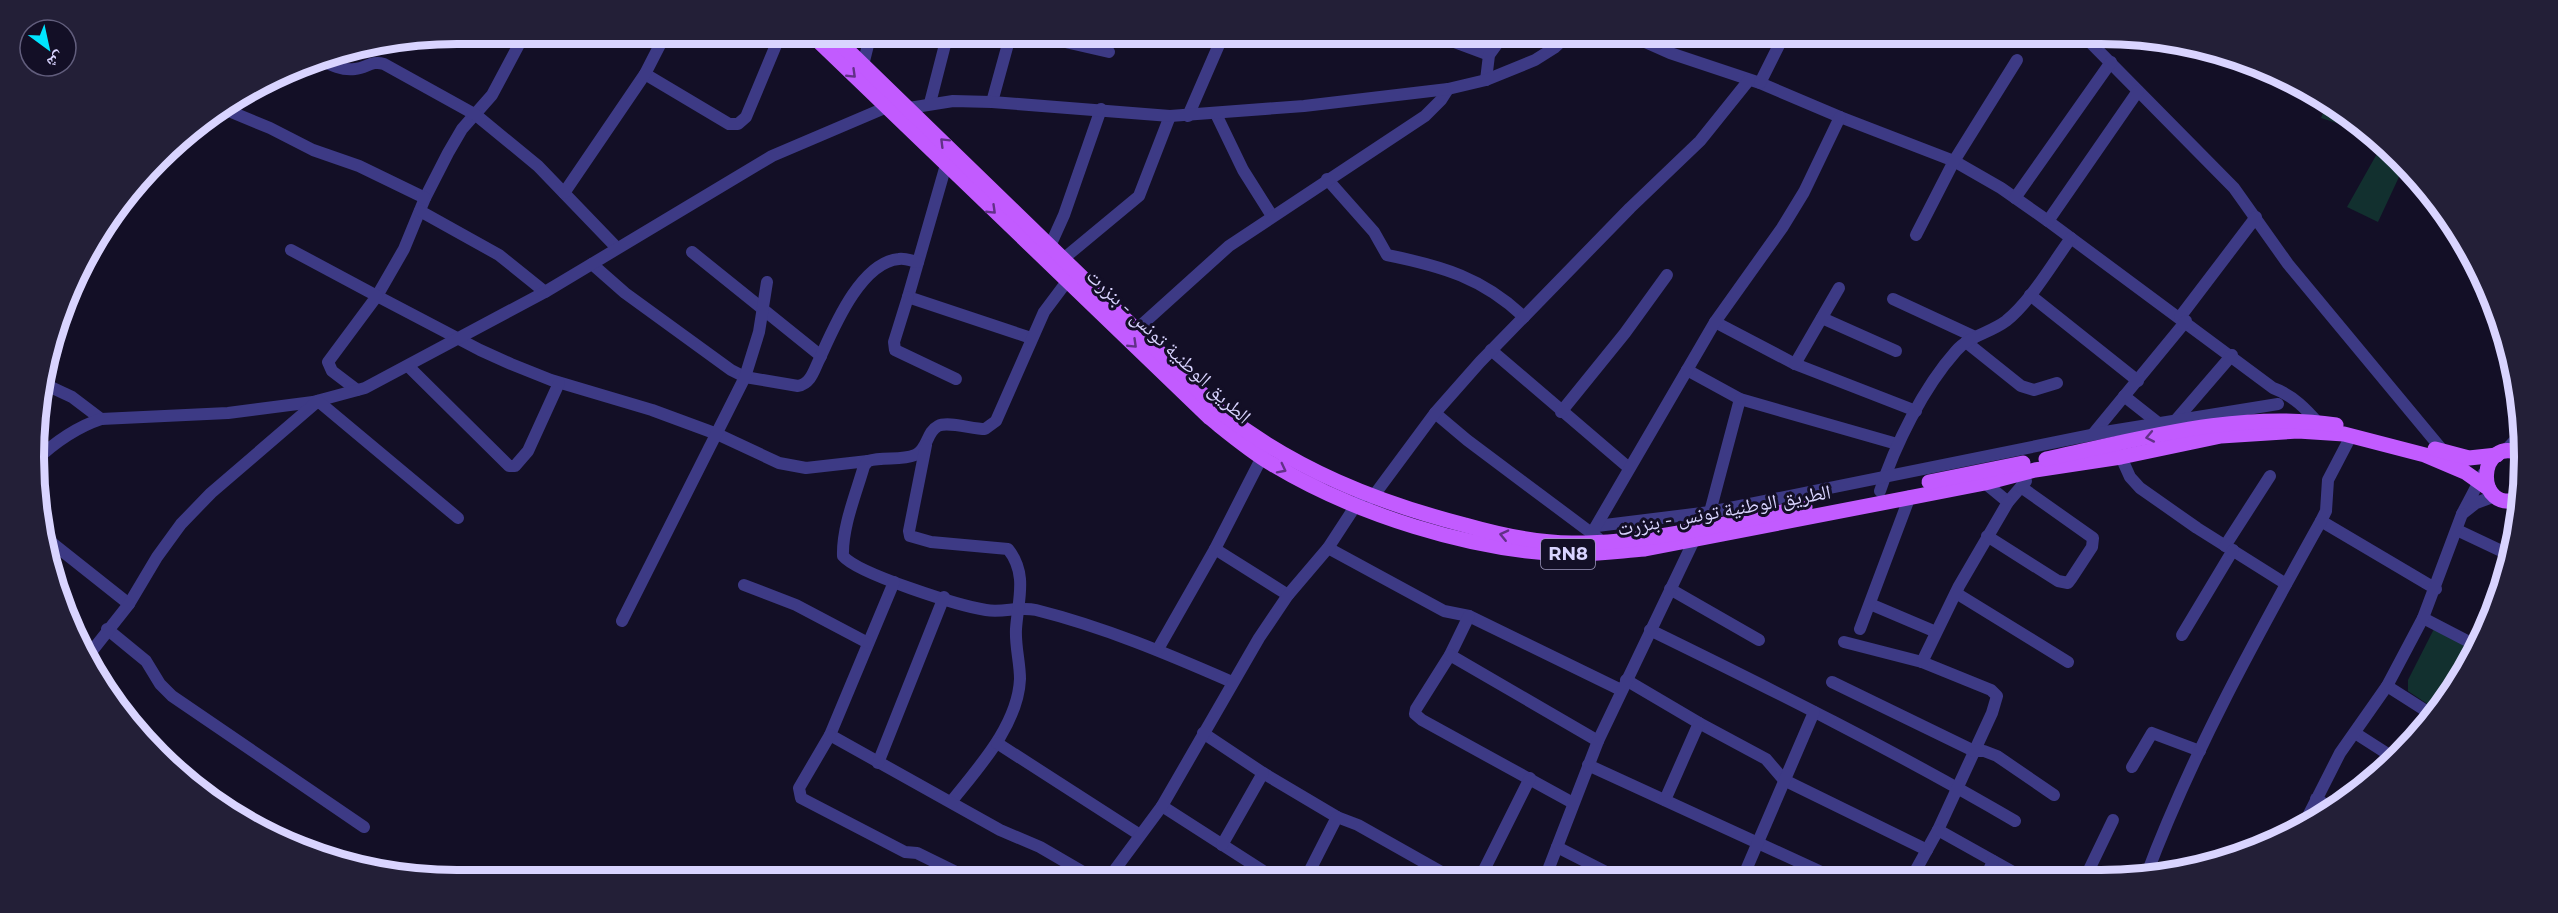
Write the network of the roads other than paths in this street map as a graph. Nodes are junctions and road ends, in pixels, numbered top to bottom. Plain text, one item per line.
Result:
1 (519, 44) edge
2 (660, 44) edge
3 (776, 44) edge
4 (821, 44) edge
5 (841, 44) edge
6 (868, 44) edge
7 (945, 44) edge
8 (1008, 44) edge
9 (1087, 44) edge
10 (1219, 44) edge
11 (1460, 44) edge
12 (1497, 44) edge
13 (1558, 44) edge
14 (1650, 44) edge
15 (1778, 44) edge
16 (2092, 44) edge
17 (1109, 52) dead end
18 (1489, 55) junction
19 (2017, 60) dead end
20 (2111, 62) junction
21 (331, 63) edge
22 (863, 65) junction
23 (645, 74) junction
24 (1486, 80) junction
25 (1754, 81) junction
26 (1448, 89) junction
27 (2138, 91) junction
28 (992, 102) junction
29 (930, 103) junction
30 (887, 107) junction
31 (909, 108) junction
32 (1101, 109) junction
33 (230, 111) edge
34 (1216, 114) junction
35 (476, 115) junction
36 (1170, 116) junction
37 (1188, 116) junction
38 (1840, 117) junction
39 (1954, 161) junction
40 (946, 165) junction
41 (1327, 179) junction
42 (564, 194) junction
43 (425, 198) junction
44 (2016, 198) junction
45 (420, 211) junction
46 (1272, 216) junction
47 (2256, 217) junction
48 (2048, 221) junction
49 (1916, 236) dead end
50 (2071, 238) junction
51 (1050, 246) junction
52 (617, 248) junction
53 (291, 250) dead end
54 (692, 252) dead end
55 (1063, 259) junction
56 (918, 262) junction
57 (592, 264) junction
58 (1667, 275) dead end
59 (1068, 280) junction
60 (767, 282) dead end
61 (1839, 288) dead end
62 (545, 292) junction
63 (2030, 295) junction
64 (377, 296) junction
65 (908, 297) junction
66 (1893, 299) dead end
67 (762, 308) junction
68 (1524, 317) junction
69 (1822, 318) junction
70 (2183, 319) junction
71 (1715, 322) junction
72 (1137, 329) junction
73 (460, 338) junction
74 (1031, 338) junction
75 (1971, 340) junction
76 (1491, 350) junction
77 (1896, 351) dead end
78 (2232, 355) junction
79 (820, 356) junction
80 (1795, 364) junction
81 (408, 366) junction
82 (1687, 370) junction
83 (745, 377) junction
84 (956, 379) dead end
85 (2138, 381) junction
86 (559, 382) junction
87 (2057, 383) dead end
88 (49, 386) edge
89 (2273, 388) junction
90 (357, 390) junction
91 (2124, 396) junction
92 (1740, 399) junction
93 (318, 401) junction
94 (2278, 404) junction
95 (1916, 411) junction
96 (1435, 412) junction
97 (1562, 412) junction
98 (101, 419) junction
99 (2176, 420) junction
100 (2157, 422) junction
101 (2294, 425) junction
102 (2322, 428) junction
103 (717, 434) junction
104 (2093, 434) junction
105 (2351, 436) junction
106 (2514, 441) edge
107 (1897, 444) junction
108 (926, 445) junction
109 (2444, 452) junction
110 (2514, 452) edge
111 (44, 453) edge
112 (2500, 453) junction
113 (1262, 457) junction
114 (2121, 457) junction
115 (868, 461) junction
116 (1629, 468) junction
117 (2035, 470) junction
118 (1885, 475) junction
119 (2270, 476) dead end
120 (1951, 483) junction
121 (1985, 483) junction
122 (2021, 487) junction
123 (1880, 491) junction
124 (2500, 491) edge
125 (1368, 495) junction
126 (1910, 496) junction
127 (2008, 502) junction
128 (1356, 507) junction
129 (1710, 512) junction
130 (2462, 514) junction
131 (458, 519) dead end
132 (2321, 521) junction
133 (2457, 530) junction
134 (1598, 534) junction
135 (1697, 534) junction
136 (1987, 536) junction
137 (53, 544) edge
138 (1328, 548) junction
139 (2229, 548) junction
140 (1215, 549) junction
141 (2503, 552) edge
142 (894, 582) junction
143 (2286, 584) junction
144 (744, 585) dead end
145 (2436, 589) junction
146 (1670, 590) junction
147 (1956, 593) junction
148 (1288, 595) junction
149 (944, 597) junction
150 (129, 604) junction
151 (1870, 604) junction
152 (1020, 608) junction
153 (1470, 616) junction
154 (2423, 618) junction
155 (622, 621) dead end
156 (107, 629) junction
157 (1860, 629) dead end
158 (1650, 630) junction
159 (1936, 632) junction
160 (2182, 635) dead end
161 (1759, 640) dead end
162 (1844, 642) dead end
163 (2470, 642) edge
164 (868, 643) junction
165 (92, 650) edge
166 (1158, 650) junction
167 (1450, 656) junction
168 (1922, 662) junction
169 (2068, 662) dead end
170 (1832, 681) dead end
171 (1232, 682) junction
172 (1624, 685) junction
173 (2387, 686) junction
174 (2426, 711) edge
175 (1814, 712) junction
176 (1699, 723) junction
177 (1203, 733) junction
178 (2355, 733) junction
179 (830, 735) junction
180 (1598, 741) junction
181 (997, 743) junction
182 (1974, 751) junction
183 (2200, 751) junction
184 (2388, 754) edge
185 (878, 763) junction
186 (1588, 765) junction
187 (2132, 767) dead end
188 (1263, 773) junction
189 (1530, 778) junction
190 (1784, 780) junction
191 (1958, 787) junction
192 (2054, 795) dead end
193 (2316, 799) junction
194 (1665, 800) junction
195 (951, 802) junction
196 (1573, 803) junction
197 (2325, 804) edge
198 (1162, 806) junction
199 (2309, 813) edge
200 (1337, 816) junction
201 (2113, 820) dead end
202 (2015, 821) dead end
203 (364, 827) dead end
204 (1938, 830) junction
205 (1140, 835) junction
206 (1757, 843) junction
207 (1222, 845) junction
208 (1557, 847) junction
209 (1927, 850) junction
210 (1993, 861) junction
211 (2150, 867) edge
212 (952, 870) edge
213 (1079, 870) edge
214 (1115, 870) edge
215 (1261, 870) edge
216 (1310, 870) edge
217 (1438, 870) edge
218 (1484, 870) edge
219 (1548, 870) edge
220 (1601, 870) edge
221 (1746, 870) edge
222 (1817, 870) edge
223 (1916, 870) edge
224 (1989, 870) edge
225 (2009, 870) edge
226 (2089, 870) edge

1 - 35 street
2 - 23 street
3 - 23 street
4 -> 30 main road, الطريق الوطنية تونس - بنزرت / RN8
5 - 22 main road, الطريق الوطنية تونس - بنزرت / RN8
6 - 22 street
7 - 29 street
8 - 28 street
9 - 17 street
10 - 37 street
11 - 18 street
12 - 18 street
13 - 24 street
14 - 25 street
15 - 25 street
16 - 20 street
18 - 24 street
19 - 39 street
20 - 27 street
20 - 44 street
21 - 35 street
22 - 31 main road, الطريق الوطنية تونس - بنزرت / RN8
23 - 42 street
24 - 26 street
25 - 38 street
25 - 68 street
26 - 34 street
26 - 41 street
27 - 47 street
27 - 48 street
28 - 29 street
28 - 32 street
29 - 31 street
30 - 31 street
30 - 40 main road, الطريق الوطنية تونس - بنزرت / RN8
30 - 52 street
51 -> 31 main road, الطريق الوطنية تونس - بنزرت / RN8
32 - 36 street
32 - 51 street
33 - 43 street
34 - 37 street
34 - 46 street
35 - 42 street
35 - 43 street
36 - 37 street
36 - 55 street
38 - 39 street
38 - 71 street
39 - 44 street
39 - 49 street
40 - 56 street
40 -> 59 main road, الطريق الوطنية تونس - بنزرت / RN8
41 - 46 street
41 - 68 street
42 - 52 street
43 - 45 street
44 - 48 street
45 - 62 street
45 - 64 street
46 - 72 street
47 - 70 street
47 - 109 street
48 - 50 street
50 - 63 street
50 - 70 street
51 - 55 main road, الطريق الوطنية تونس - بنزرت / RN8
52 - 57 street
53 - 64 street
54 - 67 street
55 - 72 main road, الطريق الوطنية تونس - بنزرت / RN8
56 - 65 street
56 - 79 street
57 - 62 street
57 - 83 street
58 - 97 street
59 - 74 street
59 -> 113 main road, الطريق الوطنية تونس - بنزرت / RN8
60 - 67 street
61 - 69 street
62 - 73 street
63 - 75 street
63 - 85 street
64 - 73 street
64 - 90 street
65 - 74 street
65 - 84 street
66 - 75 street
67 - 79 street
67 - 83 street
68 - 76 street
69 - 77 street
69 - 80 street
70 - 78 street
70 - 85 street
71 - 80 street
71 - 82 street
72 - 125 main road, الطريق الوطنية تونس - بنزرت / RN8
73 - 81 street
73 - 86 street
74 - 108 street
75 - 87 street
75 - 95 street
76 - 96 street
76 - 97 street
78 - 89 street
78 - 99 street
79 - 83 street
80 - 95 street
81 - 86 street
81 - 90 street
82 - 92 street
82 - 116 street
83 - 103 street
85 - 91 street
86 - 103 street
88 - 98 street
89 - 94 street
89 - 102 street
90 - 93 street
91 - 100 street
91 - 104 street
92 - 107 street
92 - 129 street
93 - 98 street
93 - 131 street
93 - 150 street
94 - 99 street
94 - 101 street
95 - 107 street
96 - 125 street
96 - 134 street
97 - 116 street
98 - 111 street
99 - 100 street
100 - 104 street
101 - 102 main road, الطريق الوطنية تونس - بنزرت / RN8
101 - 114 main road, الطريق الوطنية تونس - بنزرت / RN8
101 -> 120 main road, الطريق الوطنية تونس - بنزرت / RN8
102 - 105 main road, الطريق الوطنية تونس - بنزرت / RN8
102 - 109 main road, الطريق الوطنية تونس - بنزرت / RN8
103 - 115 street
103 - 155 street
104 - 118 street
105 - 124 main road, الطريق الوطنية تونس - بنزرت / RN8
105 - 132 street
106 - 112 street
107 - 118 street
108 - 115 street
108 - 152 street
109 - 112 main road, الطريق الوطنية تونس - بنزرت / RN8
110 - 112 main road, RN8
112 - 124 main road
113 -> 128 main road, الطريق الوطنية تونس - بنزرت / RN8
113 - 140 street
114 - 117 main road, الطريق الوطنية تونس - بنزرت / RN8
114 - 139 street
115 - 142 street
116 - 134 street
117 - 121 main road, الطريق الوطنية تونس - بنزرت / RN8
117 - 122 street
118 - 123 street
118 - 129 street
119 - 139 street
120 - 121 main road, الطريق الوطنية تونس - بنزرت / RN8
120 - 123 main road, الطريق الوطنية تونس - بنزرت / RN8
120 - 126 main road, الطريق الوطنية تونس - بنزرت / RN8
121 - 127 street
122 - 127 street
122 - 136 street
123 - 135 main road, الطريق الوطنية تونس - بنزرت / RN8
124 - 130 street
124 - 130 street
125 - 128 street
134 -> 125 main road, الطريق الوطنية تونس - بنزرت / RN8
126 - 135 main road, الطريق الوطنية تونس - بنزرت / RN8
126 - 151 street
127 - 136 street
128 - 135 main road, الطريق الوطنية تونس - بنزرت / RN8
128 - 138 street
129 - 134 street
130 - 133 street
132 - 143 street
132 - 145 street
133 - 141 street
133 - 145 street
134 - 135 main road, الطريق الوطنية تونس - بنزرت / RN8
135 - 146 street
136 - 147 street
137 - 150 street
138 - 148 street
138 - 153 street
139 - 143 street
139 - 160 street
140 - 148 street
140 - 166 street
142 - 149 street
142 - 164 street
143 - 183 street
144 - 164 street
145 - 154 street
146 - 158 street
146 - 161 street
147 - 159 street
147 - 169 street
148 - 171 street
149 - 152 street
149 - 185 street
150 - 156 street
151 - 157 street
151 - 159 street
152 - 166 street
152 - 181 street
153 - 167 street
153 - 172 street
154 - 163 street
154 - 173 street
156 - 165 street
156 - 203 street
158 - 172 street
158 - 175 street
159 - 168 street
162 - 168 street
164 - 179 street
166 - 171 street
167 - 180 street
167 - 189 street
168 - 182 street
170 - 182 street
171 - 177 street
172 - 176 street
172 - 180 street
173 - 174 street
173 - 178 street
175 - 190 street
175 - 191 street
176 - 190 street
176 - 194 street
177 - 188 street
177 - 198 street
178 - 184 street
178 - 193 street
179 - 185 street
179 - 212 street
180 - 186 street
181 - 195 street
181 - 205 street
182 - 191 street
182 - 192 street
183 - 187 street
183 - 211 street
185 - 195 street
186 - 194 street
186 - 196 street
188 - 200 street
188 - 207 street
189 - 196 street
189 - 218 street
190 - 206 street
190 - 209 street
191 - 202 street
191 - 204 street
193 - 197 street
193 - 199 street
194 - 206 street
195 - 213 street
196 - 208 street
198 - 205 street
198 - 207 street
200 - 216 street
200 - 217 street
201 - 226 street
204 - 209 street
204 - 210 street
205 - 214 street
206 - 221 street
206 - 222 street
207 - 215 street
208 - 219 street
208 - 220 street
209 - 223 street
210 - 224 street
210 - 225 street

